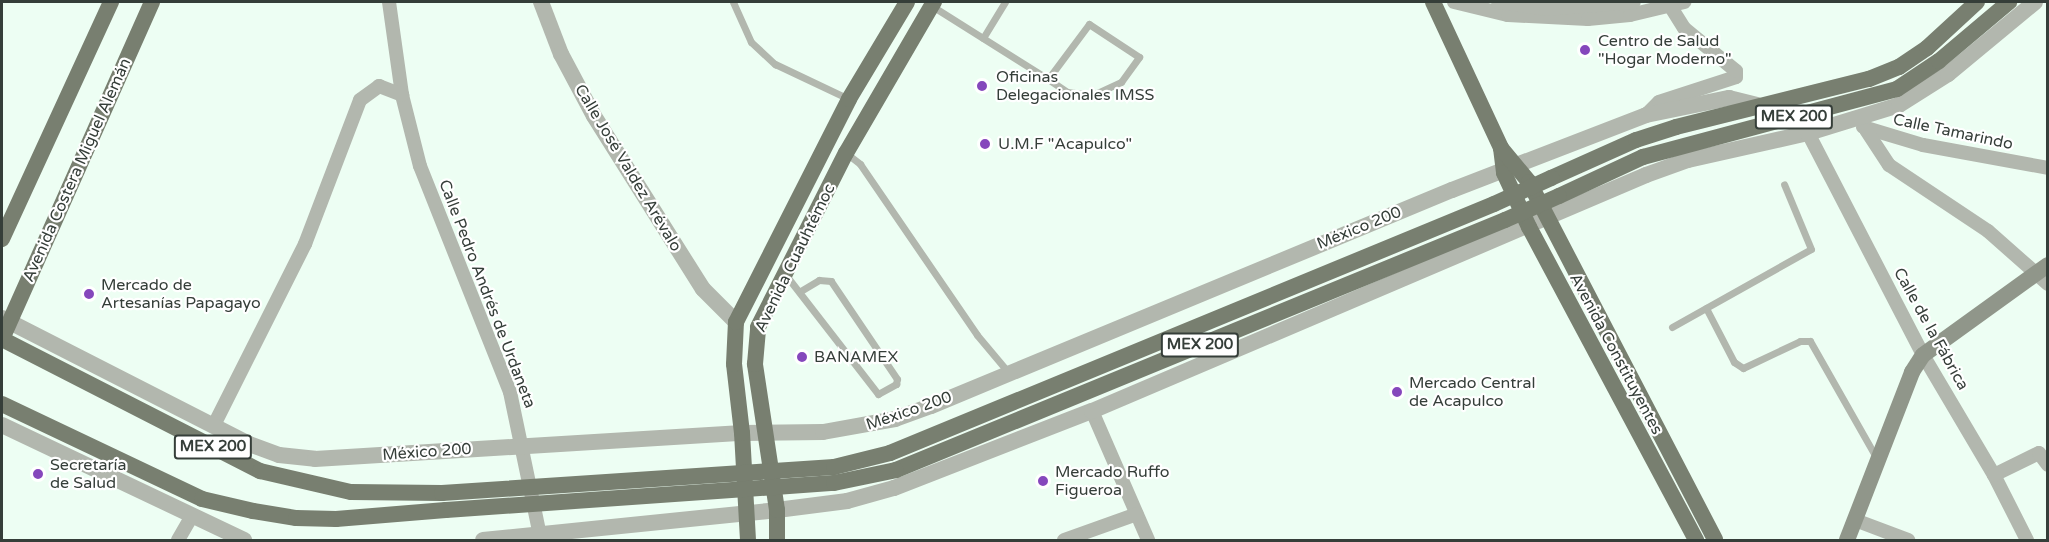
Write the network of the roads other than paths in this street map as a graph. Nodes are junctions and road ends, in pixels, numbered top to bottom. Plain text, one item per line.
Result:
1 (111, 2) edge
2 (152, 2) edge
3 (389, 2) edge
4 (541, 2) edge
5 (733, 2) edge
6 (907, 2) edge
7 (1005, 2) edge
8 (1433, 2) edge
9 (1454, 2) edge
10 (1498, 2) edge
11 (1634, 2) edge
12 (1684, 2) edge
13 (1977, 2) edge
14 (2009, 2) edge
15 (2035, 2) edge
16 (933, 4) edge
17 (1669, 4) edge
18 (983, 38) junction
19 (1048, 80) junction
20 (402, 95) junction
21 (849, 99) junction
22 (1757, 105) junction
23 (1646, 115) junction
24 (1860, 125) junction
25 (1808, 133) junction
26 (846, 153) junction
27 (2048, 168) edge
28 (1512, 170) junction
29 (1784, 184) dead end
30 (7, 217) edge
31 (1545, 219) junction
32 (1529, 227) junction
33 (2, 240) edge
34 (785, 274) junction
35 (2044, 274) edge
36 (801, 291) junction
37 (1706, 309) junction
38 (5, 320) edge
39 (736, 322) junction
40 (1672, 327) dead end
41 (2, 339) edge
42 (1923, 355) junction
43 (1008, 372) junction
44 (2, 404) edge
45 (1092, 411) junction
46 (2, 425) edge
47 (214, 425) junction
48 (766, 432) junction
49 (742, 433) junction
50 (524, 446) junction
51 (1878, 462) junction
52 (2048, 465) edge
53 (1994, 475) junction
54 (777, 510) junction
55 (748, 513) junction
56 (1137, 514) junction
57 (192, 516) junction
58 (1855, 520) junction
59 (542, 537) edge
60 (178, 540) edge
61 (244, 540) edge
62 (483, 540) edge
63 (748, 540) edge
64 (777, 540) edge
65 (1064, 540) edge
66 (1148, 540) edge
67 (1696, 540) edge
68 (1714, 540) edge
69 (1847, 540) edge
70 (1908, 540) edge
71 (2027, 540) edge

1 - 30 main road
2 - 38 main road, Avenida Costera Miguel Alemán
3 - 20 street, Calle Pedro Andrés de Urdaneta
4 - 39 street, Calle José Valdez Arévalo
5 - 21 lane
6 - 21 main road, Avenida Cuauhtémoc
7 - 18 lane
8 - 28 main road
9 - 17 street
10 - 11 street
12 - 17 street
13 - 22 main road, MEX 200
14 - 44 main road, MEX 200, bridge
15 - 24 street
16 - 18 lane
16 - 26 main road, Avenida Cuauhtémoc
17 - 23 street
18 - 19 lane
19 - 19 lane
20 - 47 street
20 - 50 street, Calle Pedro Andrés de Urdaneta
21 - 39 main road, Avenida Cuauhtémoc
22 - 23 street, México 200
22 - 41 main road, México 200 / MEX 200, bridge
23 - 28 street, México 200
24 - 25 street
24 - 27 street, Calle Tamarindo
24 - 35 street
25 - 31 street
25 - 42 street, Calle de la Fábrica
26 - 34 main road, Avenida Cuauhtémoc
26 - 43 lane
28 - 31 main road, Avenida Constituyentes
28 - 32 main road, Avenida Constituyentes
28 - 43 street, México 200
29 - 37 lane
30 - 33 main road
31 - 32 street
31 - 68 main road, Avenida Constituyentes
32 - 45 street
32 - 67 main road, Avenida Constituyentes
34 - 36 lane
34 - 48 main road, Avenida Cuauhtémoc
35 - 42 main road
36 - 36 lane
37 - 40 lane
37 - 51 lane
38 - 41 main road, Avenida Costera Miguel Alemán
38 - 47 street, México 200
39 - 49 main road, Avenida Cuauhtémoc
42 - 51 main road
42 - 53 street, Calle de la Fábrica
43 - 48 street, México 200
45 - 54 street
45 - 56 street
46 - 57 street
47 - 50 street, México 200
48 - 49 street, México 200
48 - 54 main road, Avenida Cuauhtémoc
49 - 50 street, México 200
49 - 55 main road, Avenida Cuauhtémoc
50 - 59 street, Calle Pedro Andrés de Urdaneta
51 - 58 main road
52 - 53 street
53 - 71 street, Calle de la Fábrica
54 - 55 street
54 - 64 main road, Avenida Cuauhtémoc
55 - 59 street
55 - 63 main road, Avenida Cuauhtémoc
56 - 65 street
56 - 66 street
57 - 60 street
57 - 61 street
58 - 69 main road
58 - 70 street
59 - 62 street

